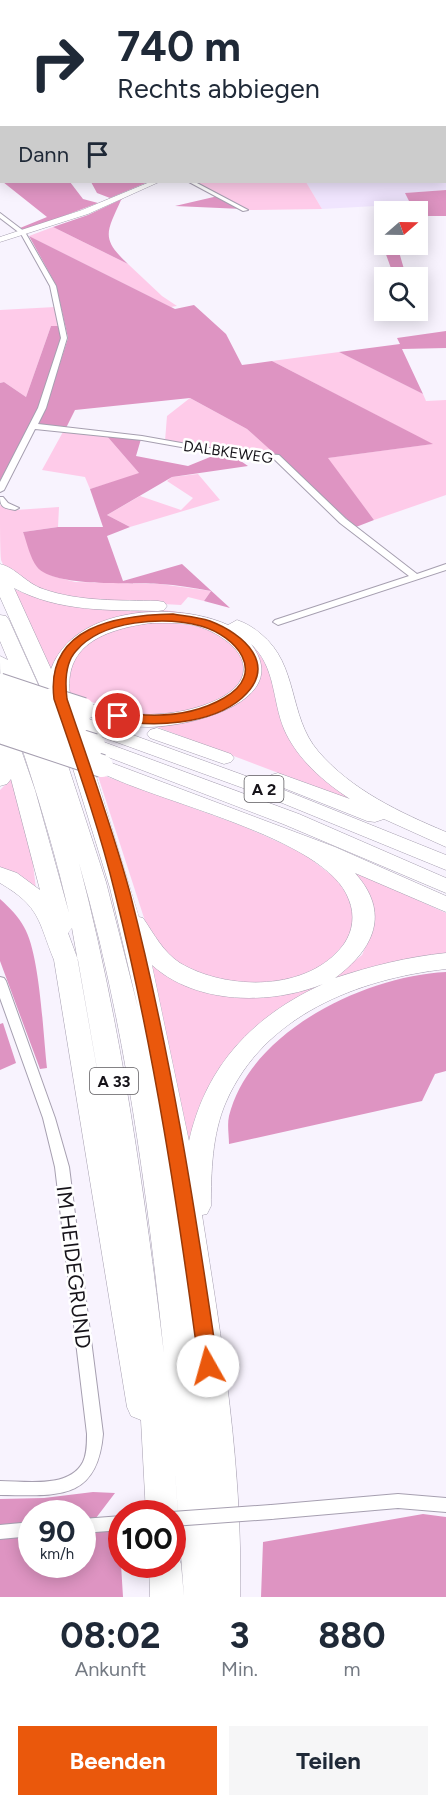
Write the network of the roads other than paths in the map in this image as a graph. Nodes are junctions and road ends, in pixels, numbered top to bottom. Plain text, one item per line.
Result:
1 (153, 183) edge
2 (194, 183) edge
3 (244, 210) dead end
4 (0, 215) edge
5 (23, 233) junction
6 (0, 240) edge
7 (33, 426) junction
8 (0, 490) edge
9 (0, 499) edge
10 (15, 508) dead end
11 (446, 567) edge
12 (0, 569) edge
13 (0, 577) edge
14 (416, 577) junction
15 (0, 620) edge
16 (278, 622) dead end
17 (0, 662) edge
18 (0, 682) edge
19 (0, 698) edge
20 (0, 716) edge
21 (77, 721) junction
22 (0, 726) edge
23 (0, 732) edge
24 (0, 780) edge
25 (285, 836) junction
26 (446, 840) edge
27 (446, 845) edge
28 (446, 863) edge
29 (0, 874) edge
30 (446, 886) edge
31 (122, 893) junction
32 (446, 905) edge
33 (66, 960) junction
34 (446, 961) edge
35 (0, 981) edge
36 (200, 1297) junction
37 (0, 1488) edge
38 (159, 1500) edge
39 (160, 1500) edge
40 (446, 1505) edge
41 (186, 1518) edge
42 (18, 1531) edge
43 (0, 1532) edge
44 (166, 1578) edge
45 (167, 1597) edge
46 (201, 1597) edge
47 (223, 1597) edge

1 - 5 street
2 - 3 street
4 - 5 street
5 - 6 street
5 - 7 street
7 - 8 street
7 - 14 street, DALBKEWEG
9 - 10 street
11 - 14 street
12 - 26 highway
13 - 21 highway
14 - 16 street
15 - 46 highway, A 33
17 - 39 highway, A 33
18 - 21 highway, bridge
19 - 21 highway, A 2, bridge
20 - 30 highway, A 2, bridge
20 - 33 highway
21 - 21 highway
21 - 27 highway
21 - 28 highway, A 2
21 - 31 highway
22 - 24 highway
23 - 25 highway, bridge
25 - 31 highway
25 - 32 highway
29 - 33 highway
31 - 36 highway
33 - 38 highway
34 - 36 highway
35 - 37 street, IM HEIDEGRUND
36 - 47 highway
40 - 41 street, bridge
42 - 43 street
44 - 45 highway

